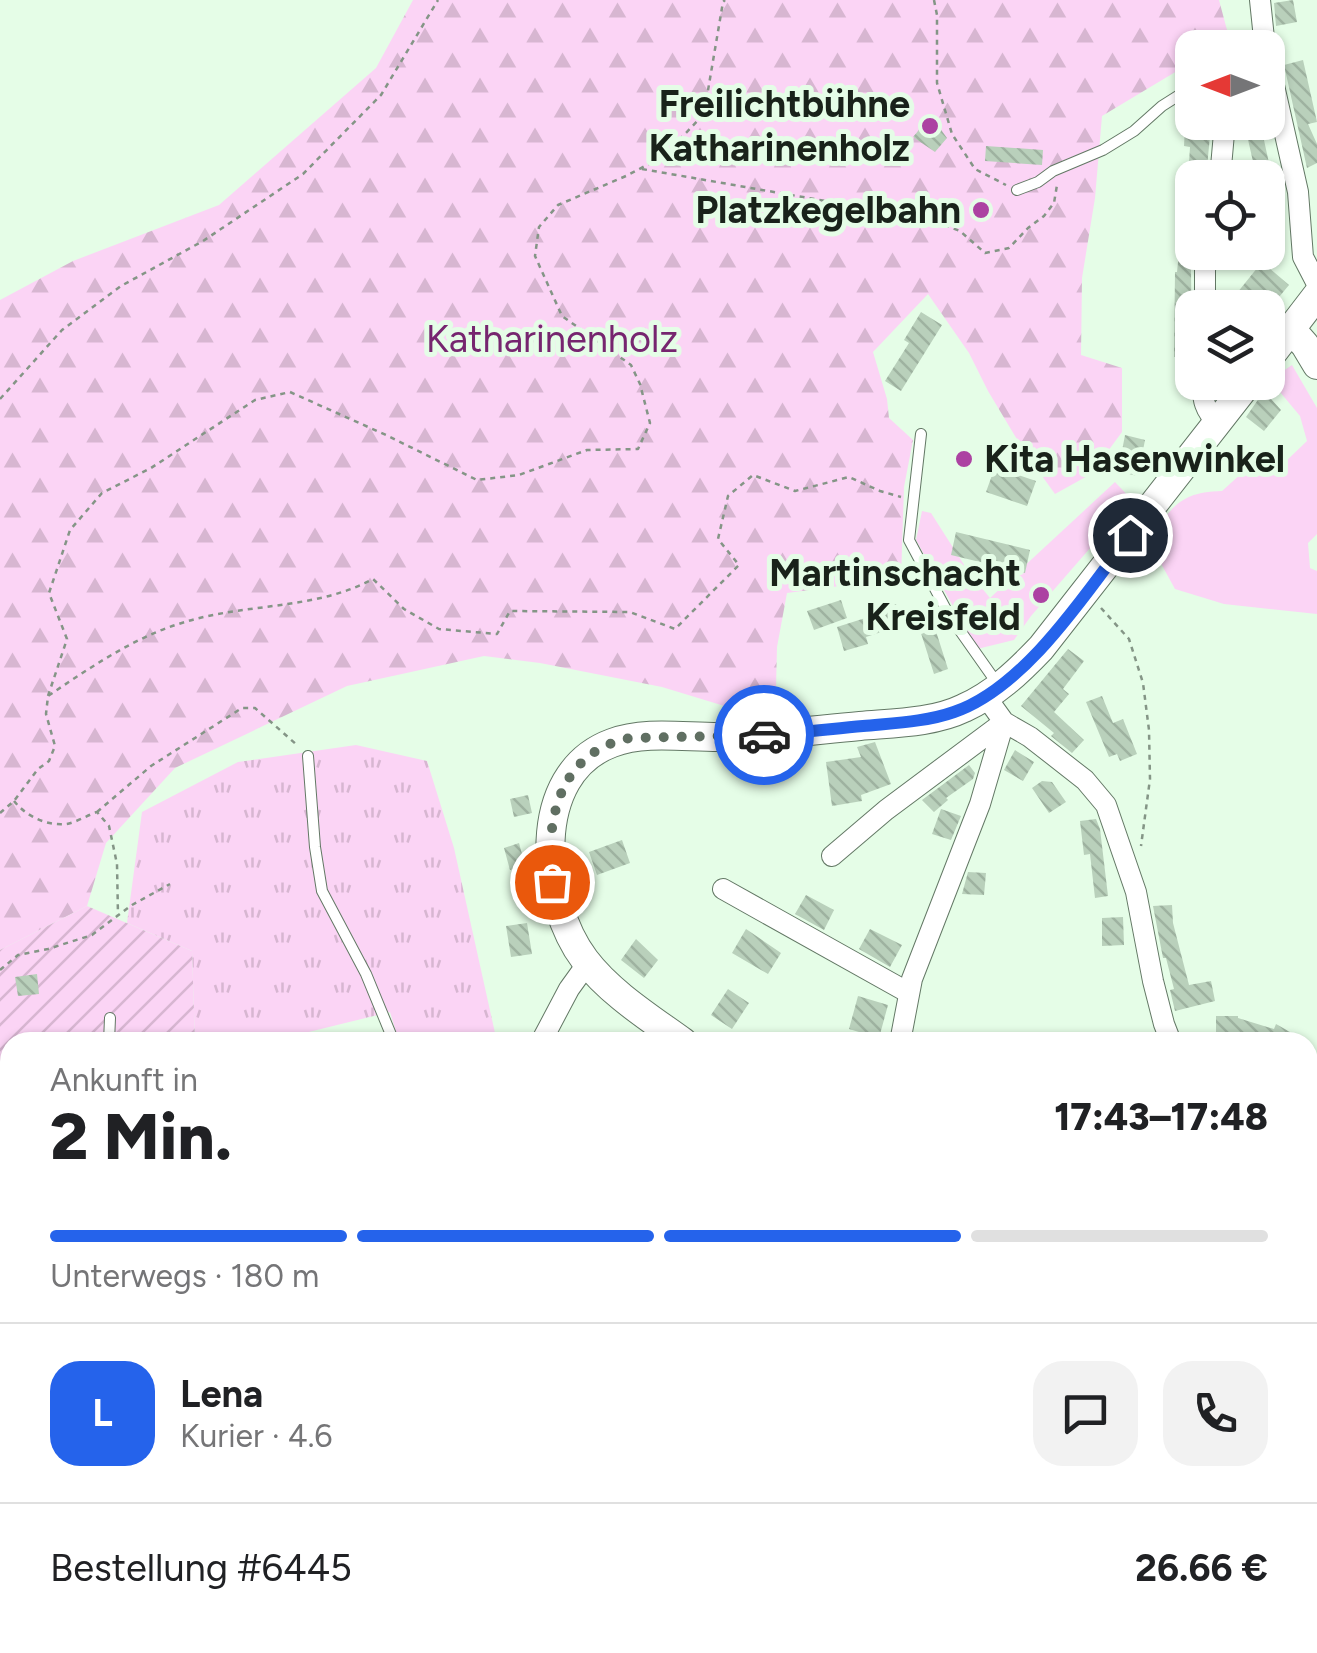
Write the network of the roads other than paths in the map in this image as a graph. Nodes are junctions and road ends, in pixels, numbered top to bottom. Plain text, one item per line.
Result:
1 (1260, 0) edge
2 (1263, 30) edge
3 (1175, 98) edge
4 (1285, 135) edge
5 (1017, 190) road end
6 (1317, 284) edge
7 (1317, 295) edge
8 (1291, 329) junction
9 (1285, 337) edge
10 (1317, 365) edge
11 (1203, 400) edge
12 (1236, 400) edge
13 (1218, 423) junction
14 (921, 434) dead end
15 (993, 692) junction
16 (1004, 722) junction
17 (308, 756) road end
18 (832, 856) dead end
19 (722, 890) dead end
20 (587, 964) junction
21 (908, 994) junction
22 (110, 1018) dead end
23 (110, 1032) edge
24 (390, 1032) edge
25 (546, 1032) edge
26 (670, 1032) edge
27 (902, 1032) edge
28 (1168, 1032) edge

1 - 2 street
3 - 5 lane
4 - 6 street
7 - 8 main road
8 - 9 main road
8 - 10 main road
11 - 13 street
12 - 13 main road
13 - 15 main road
14 - 15 lane
15 - 16 street
15 - 20 main road
16 - 18 street
16 - 21 street
16 - 28 street
17 - 24 lane
19 - 21 street
20 - 25 street
20 - 26 main road
21 - 27 street
22 - 23 lane

